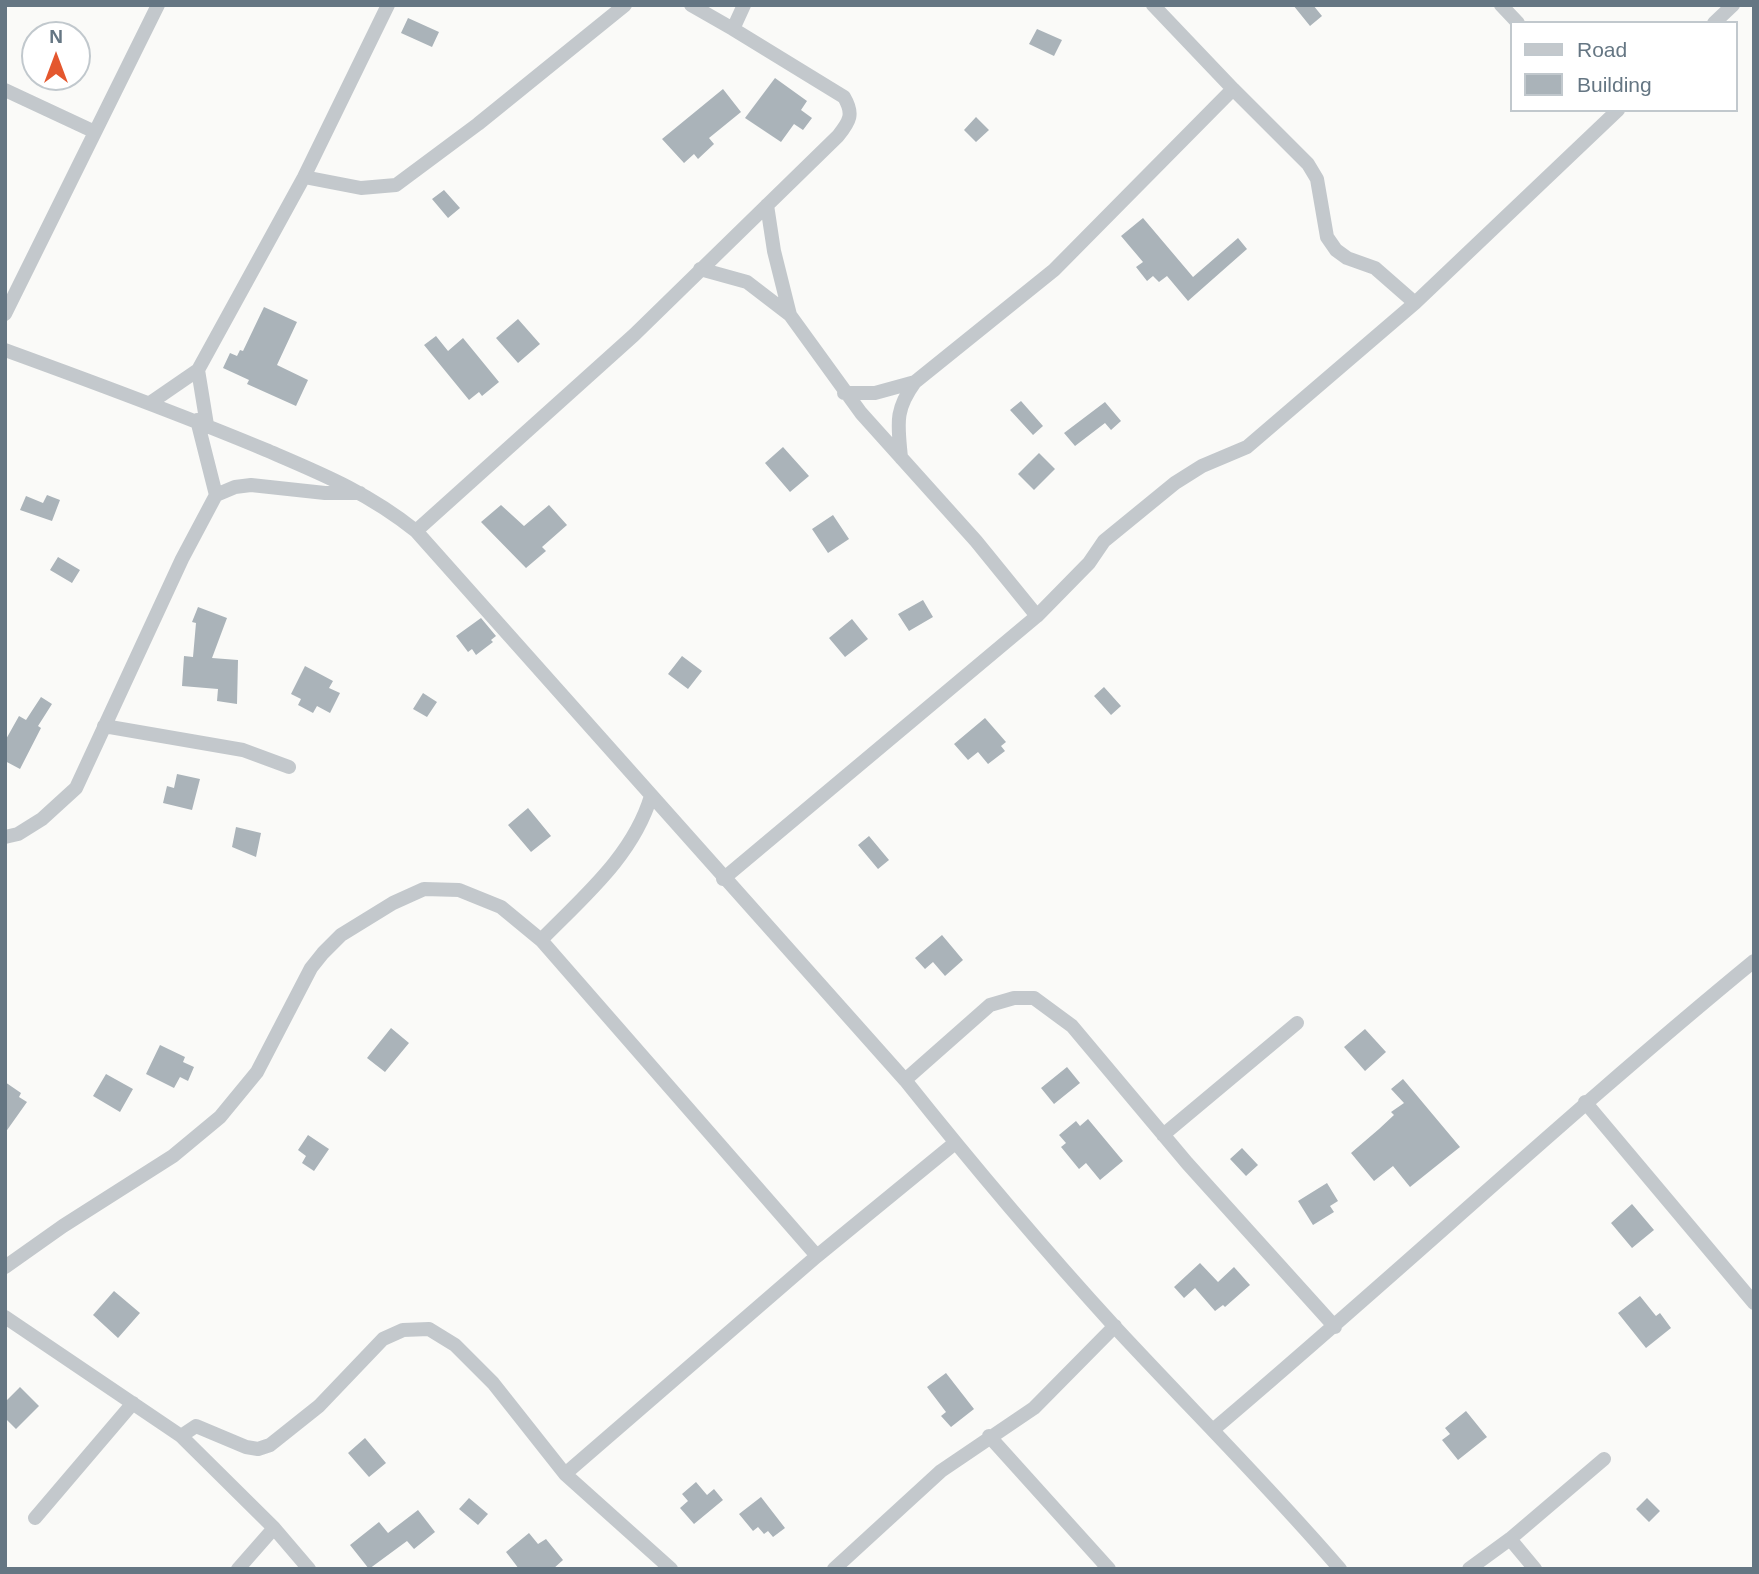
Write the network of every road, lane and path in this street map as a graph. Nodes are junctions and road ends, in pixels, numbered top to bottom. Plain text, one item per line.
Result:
1 (158, 5) edge
2 (388, 5) edge
3 (625, 5) edge
4 (691, 5) edge
5 (744, 5) edge
6 (1153, 5) edge
7 (1501, 5) edge
8 (1734, 5) edge
9 (1516, 21) edge
10 (1716, 21) edge
11 (733, 29) junction
12 (1234, 89) junction
13 (5, 90) edge
14 (1609, 113) edge
15 (95, 132) junction
16 (304, 177) junction
17 (767, 205) junction
18 (700, 269) junction
19 (1415, 303) junction
20 (5, 314) edge
21 (790, 315) junction
22 (5, 350) edge
23 (198, 370) junction
24 (915, 382) junction
25 (844, 393) junction
26 (150, 403) junction
27 (202, 422) junction
28 (901, 458) junction
29 (364, 493) junction
30 (216, 495) junction
31 (416, 531) junction
32 (1037, 616) junction
33 (104, 726) junction
34 (289, 767) dead end
35 (651, 796) junction
36 (5, 837) edge
37 (723, 879) junction
38 (541, 940) junction
39 (1754, 961) edge
40 (1297, 1023) dead end
41 (905, 1080) junction
42 (1585, 1102) junction
43 (1163, 1135) junction
44 (955, 1143) junction
45 (817, 1256) junction
46 (5, 1267) edge
47 (1754, 1303) edge
48 (5, 1317) edge
49 (1115, 1326) junction
50 (1335, 1327) junction
51 (134, 1403) junction
52 (1214, 1429) junction
53 (181, 1436) junction
54 (989, 1436) junction
55 (1604, 1459) dead end
56 (565, 1474) junction
57 (35, 1518) dead end
58 (274, 1528) junction
59 (1510, 1539) junction
60 (239, 1569) edge
61 (309, 1569) edge
62 (671, 1569) edge
63 (834, 1569) edge
64 (1109, 1569) edge
65 (1340, 1569) edge
66 (1469, 1569) edge
67 (1535, 1569) edge

1 - 15 street
2 - 16 street
3 - 16 street
4 - 11 street
5 - 11 street
6 - 12 street
7 - 9 street
8 - 10 street
11 - 17 street
12 - 19 street
12 - 24 street
13 - 15 street
14 - 19 street
15 - 20 street
16 - 23 street
17 - 18 street
17 - 21 street
18 - 21 street
18 - 31 street
19 - 32 street
21 - 25 street
22 - 26 street
23 - 26 street
23 - 27 street
24 - 25 street
24 - 28 street
25 - 28 street
26 - 27 street
27 - 29 street
27 - 30 street
28 - 32 street
29 - 30 street
29 - 31 street
30 - 33 street
31 - 35 street
32 - 37 street
33 - 34 street
33 - 36 street
35 - 37 street
35 - 38 street
37 - 41 street
38 - 45 street
38 - 46 street
39 - 42 street
40 - 43 street
41 - 43 street
41 - 44 street
42 - 47 street
42 - 50 street
43 - 50 street
44 - 45 street
44 - 49 street
45 - 56 street
48 - 51 street
49 - 52 street
49 - 54 street
50 - 52 street
51 - 53 street
51 - 57 street
52 - 65 street
53 - 56 street
53 - 58 street
54 - 63 street
54 - 64 street
55 - 59 street
56 - 62 street
58 - 60 street
58 - 61 street
59 - 66 street
59 - 67 street

